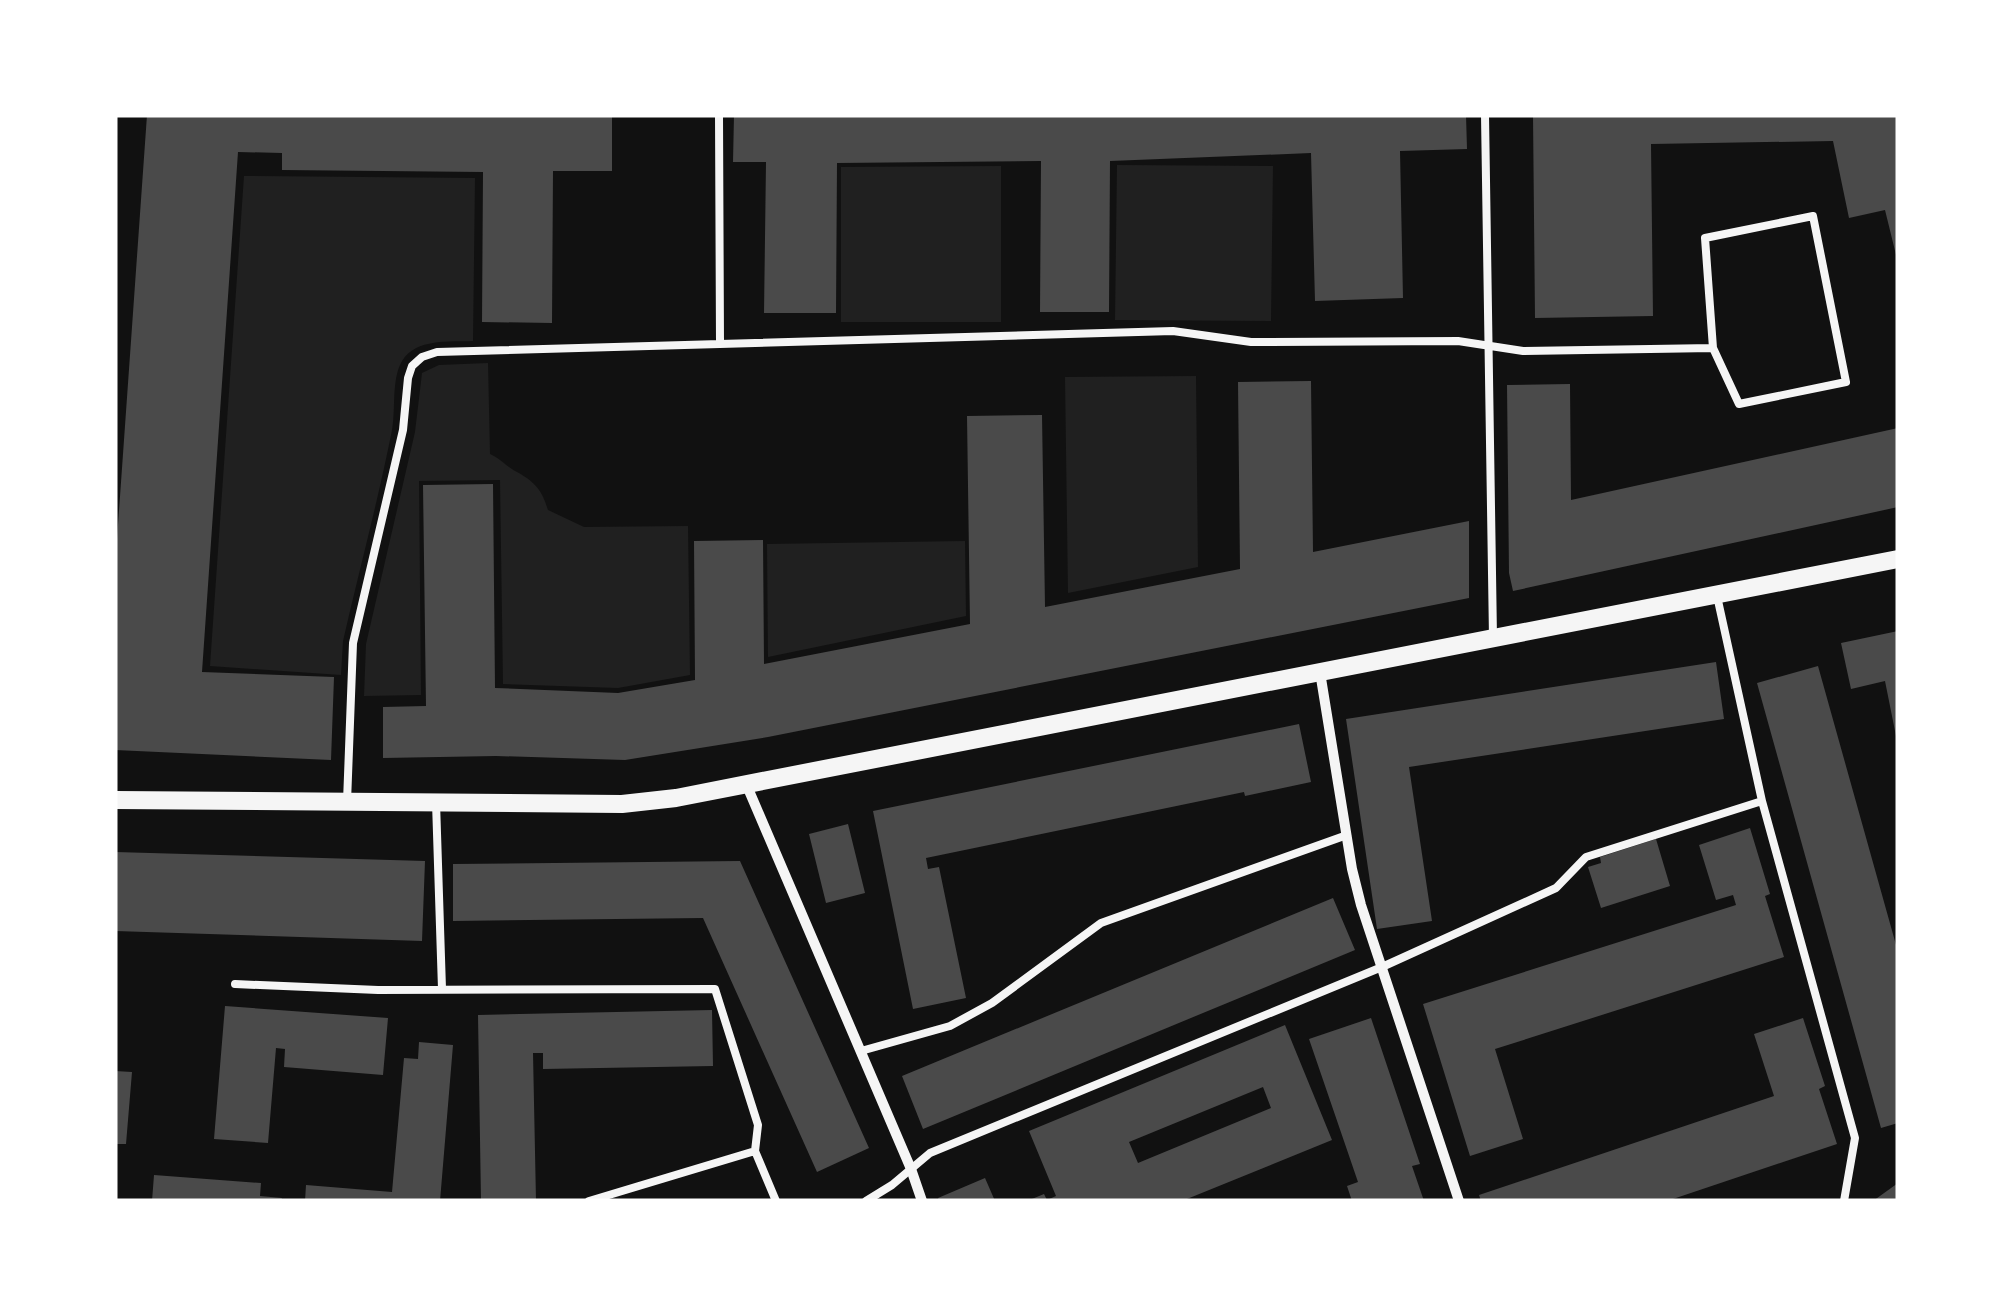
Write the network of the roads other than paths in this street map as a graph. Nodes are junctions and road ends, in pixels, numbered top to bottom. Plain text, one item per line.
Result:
1 (718, 115) edge
2 (1485, 115) edge
3 (720, 344) junction
4 (1489, 346) junction
5 (1713, 348) junction
6 (1898, 559) edge
7 (1717, 596) junction
8 (1493, 638) junction
9 (1320, 672) junction
10 (747, 786) junction
11 (115, 800) edge
12 (1762, 800) junction
13 (346, 802) junction
14 (436, 802) junction
15 (1347, 835) junction
16 (1382, 967) junction
17 (234, 984) dead end
18 (442, 990) junction
19 (861, 1051) junction
20 (755, 1151) junction
21 (912, 1169) junction
22 (588, 1201) edge
23 (776, 1201) edge
24 (866, 1201) edge
25 (922, 1201) edge
26 (1459, 1201) edge
27 (1844, 1201) edge

1 - 3 lane
2 - 4 lane
3 - 4 lane
3 - 13 lane
4 - 5 lane
4 - 8 lane
5 - 5 lane
6 - 7 street
7 - 8 street
7 - 12 lane
8 - 9 street
9 - 10 street
9 - 15 street
10 - 14 street
10 - 19 street
11 - 13 street
12 - 16 lane
12 - 27 lane
13 - 14 street
14 - 18 lane
15 - 16 street
15 - 19 lane
16 - 21 lane
16 - 26 street
17 - 18 lane
18 - 20 lane
19 - 21 street
20 - 22 lane
20 - 23 lane
21 - 24 lane
21 - 25 street

